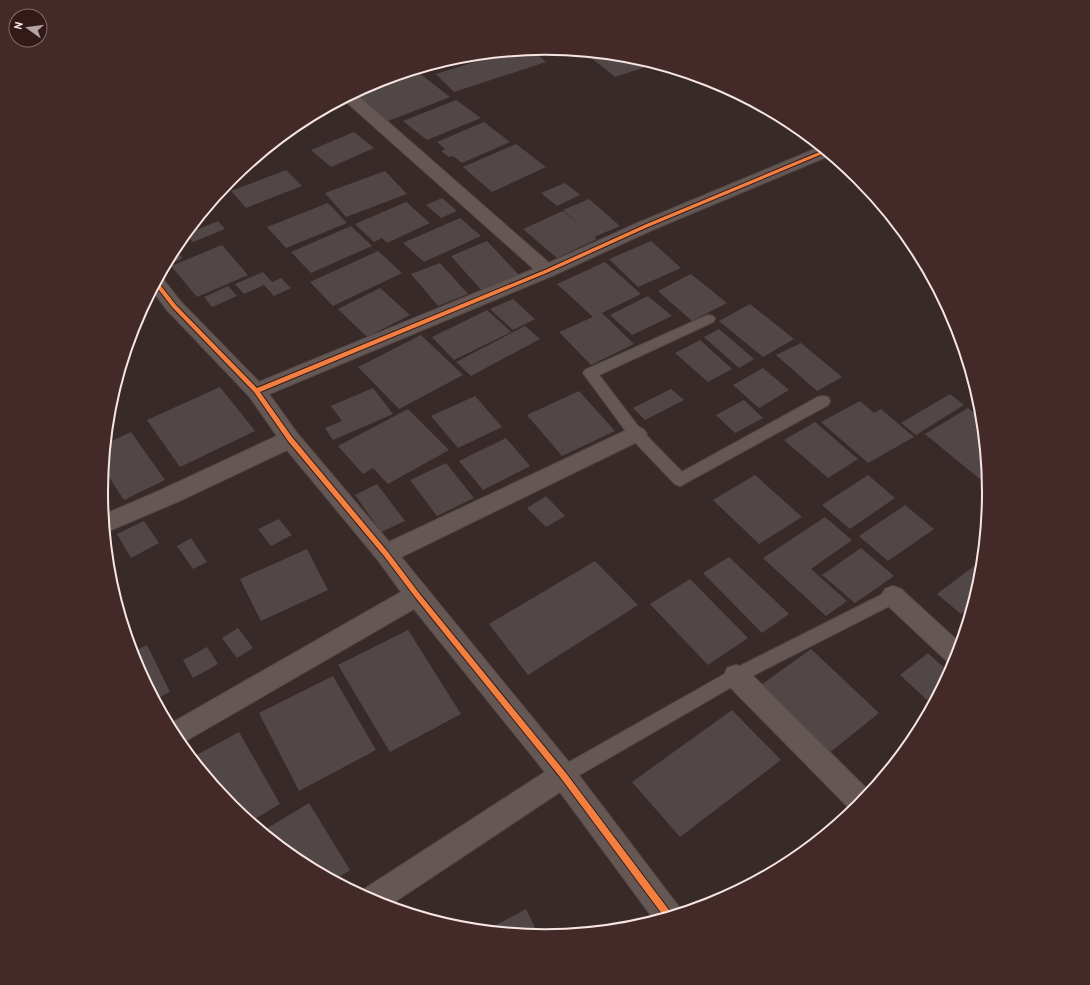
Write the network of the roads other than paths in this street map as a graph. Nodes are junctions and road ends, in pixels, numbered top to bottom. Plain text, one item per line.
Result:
1 (353, 99) edge
2 (821, 153) edge
3 (547, 271) junction
4 (159, 287) edge
5 (708, 319) dead end
6 (256, 391) junction
7 (823, 401) dead end
8 (636, 434) junction
9 (290, 439) junction
10 (108, 522) edge
11 (386, 554) junction
12 (417, 595) junction
13 (893, 596) joint
14 (952, 651) edge
15 (736, 676) junction
16 (179, 732) edge
17 (563, 775) junction
18 (858, 798) edge
19 (377, 897) edge
20 (666, 913) edge

1 - 3 street
2 - 3 street
3 - 6 street
4 - 6 street
5 - 8 lane
6 - 9 street
7 - 8 lane
8 - 11 street
9 - 10 street
9 - 11 street
11 - 12 street
12 - 16 street
12 - 17 street
13 - 14 street
13 - 15 lane
15 - 17 lane
15 - 18 street
17 - 19 street
17 - 20 street

